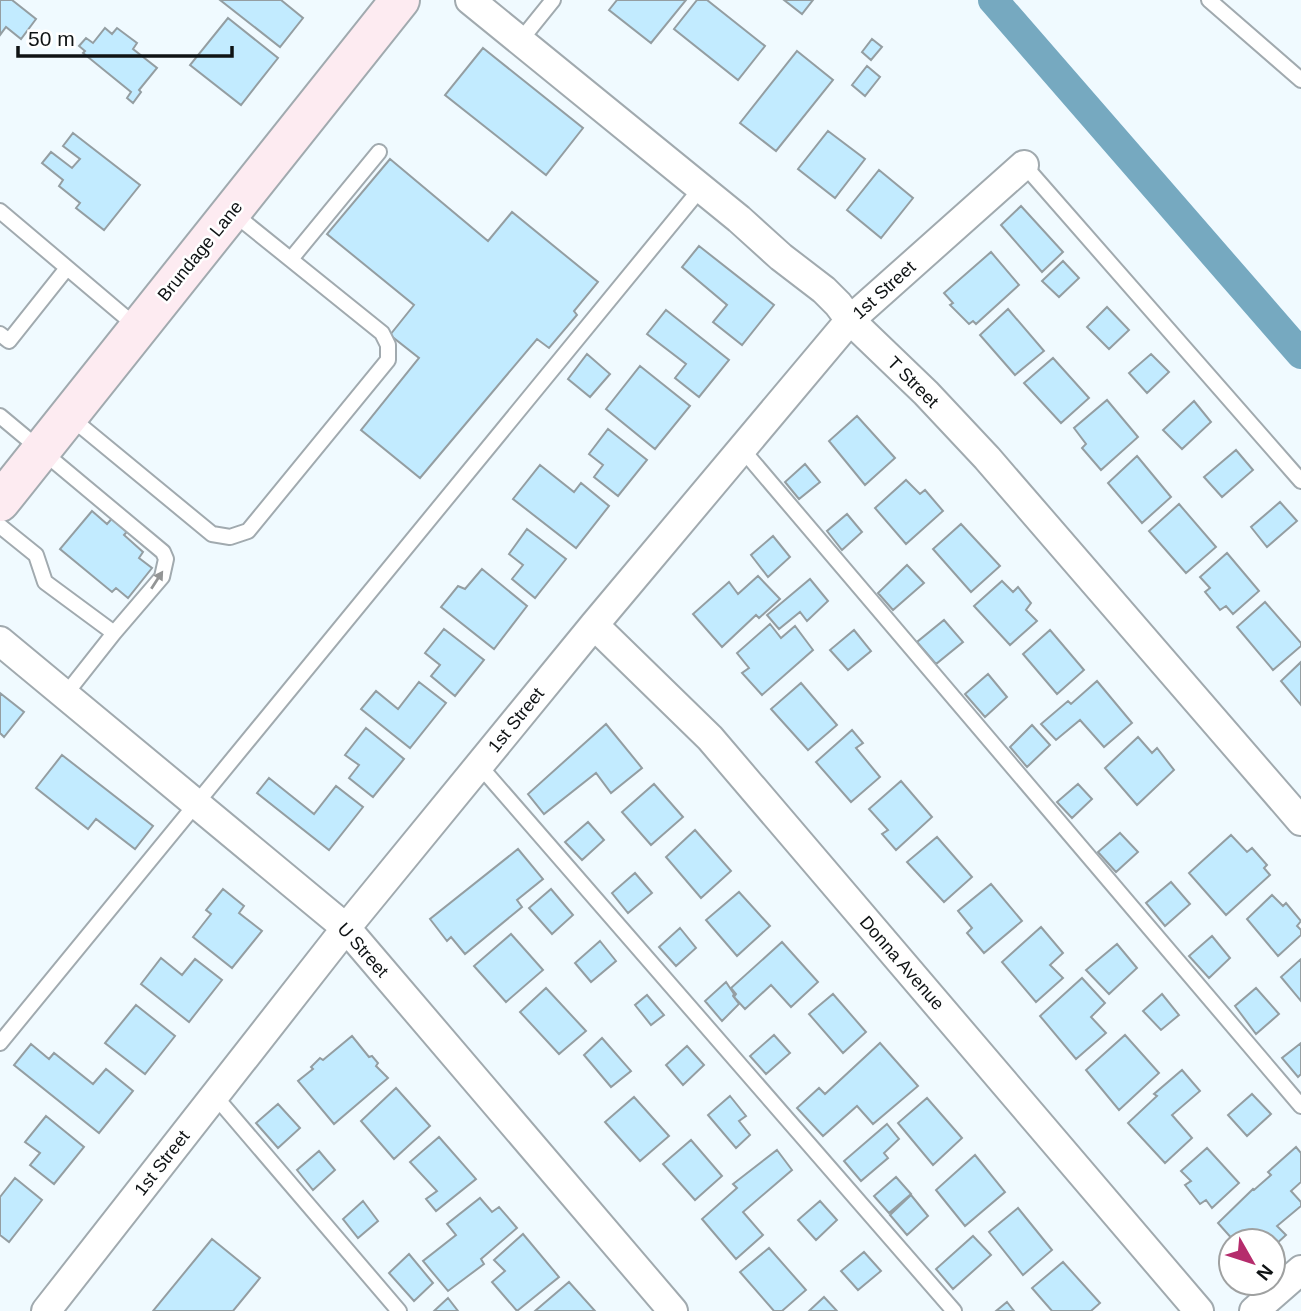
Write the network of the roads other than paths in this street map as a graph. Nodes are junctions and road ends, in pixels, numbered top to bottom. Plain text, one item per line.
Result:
1 (470, 0) edge
2 (554, 0) edge
3 (1209, 0) edge
4 (391, 3) edge
5 (520, 41) junction
6 (1301, 80) edge
7 (379, 152) dead end
8 (1024, 165) joint
9 (701, 188) junction
10 (0, 211) edge
11 (232, 211) junction
12 (291, 259) junction
13 (67, 268) junction
14 (850, 320) junction
15 (138, 328) junction
16 (0, 334) edge
17 (0, 416) edge
18 (69, 416) junction
19 (742, 449) junction
20 (41, 450) junction
21 (1301, 481) edge
22 (96, 495) junction
23 (0, 502) edge
24 (112, 518) dead end
25 (0, 526) edge
26 (127, 531) dead end
27 (145, 537) junction
28 (594, 625) junction
29 (114, 633) junction
30 (0, 641) edge
31 (65, 695) junction
32 (479, 765) junction
33 (196, 804) junction
34 (1301, 821) edge
35 (346, 928) junction
36 (0, 1043) edge
37 (215, 1096) junction
38 (1301, 1106) edge
39 (1301, 1270) edge
40 (46, 1311) edge
41 (399, 1311) edge
42 (673, 1311) edge
43 (954, 1311) edge
44 (1199, 1311) edge
45 (1254, 1311) edge

1 - 5 street, T Street
2 - 5 lane
3 - 6 lane
4 - 11 main road, Brundage Lane
5 - 9 street, T Street
7 - 12 lane
8 - 14 street, 1st Street
8 - 21 lane
9 - 14 street, T Street
9 - 33 lane
10 - 13 lane
11 - 12 lane
11 - 15 main road, Brundage Lane
12 - 18 lane
13 - 15 lane
13 - 16 lane
14 - 19 street, 1st Street
14 - 34 street, T Street
15 - 18 main road, Brundage Lane
17 - 20 lane
18 - 20 main road, Brundage Lane
19 - 28 street, 1st Street
19 - 38 lane
20 - 22 lane
20 - 23 main road, Brundage Lane
22 - 24 lane
22 - 27 lane
25 - 29 lane
26 - 27 lane
29 -> 27 lane
28 - 32 street, 1st Street
28 - 44 street, Donna Avenue
29 - 31 lane
30 - 31 street, U Street
31 - 33 street, U Street
32 - 35 street, 1st Street
32 - 43 lane
33 - 35 street, U Street
33 - 36 lane
35 - 37 street, 1st Street
35 - 42 street, U Street
37 - 40 street, 1st Street
37 - 41 lane
39 - 45 street

